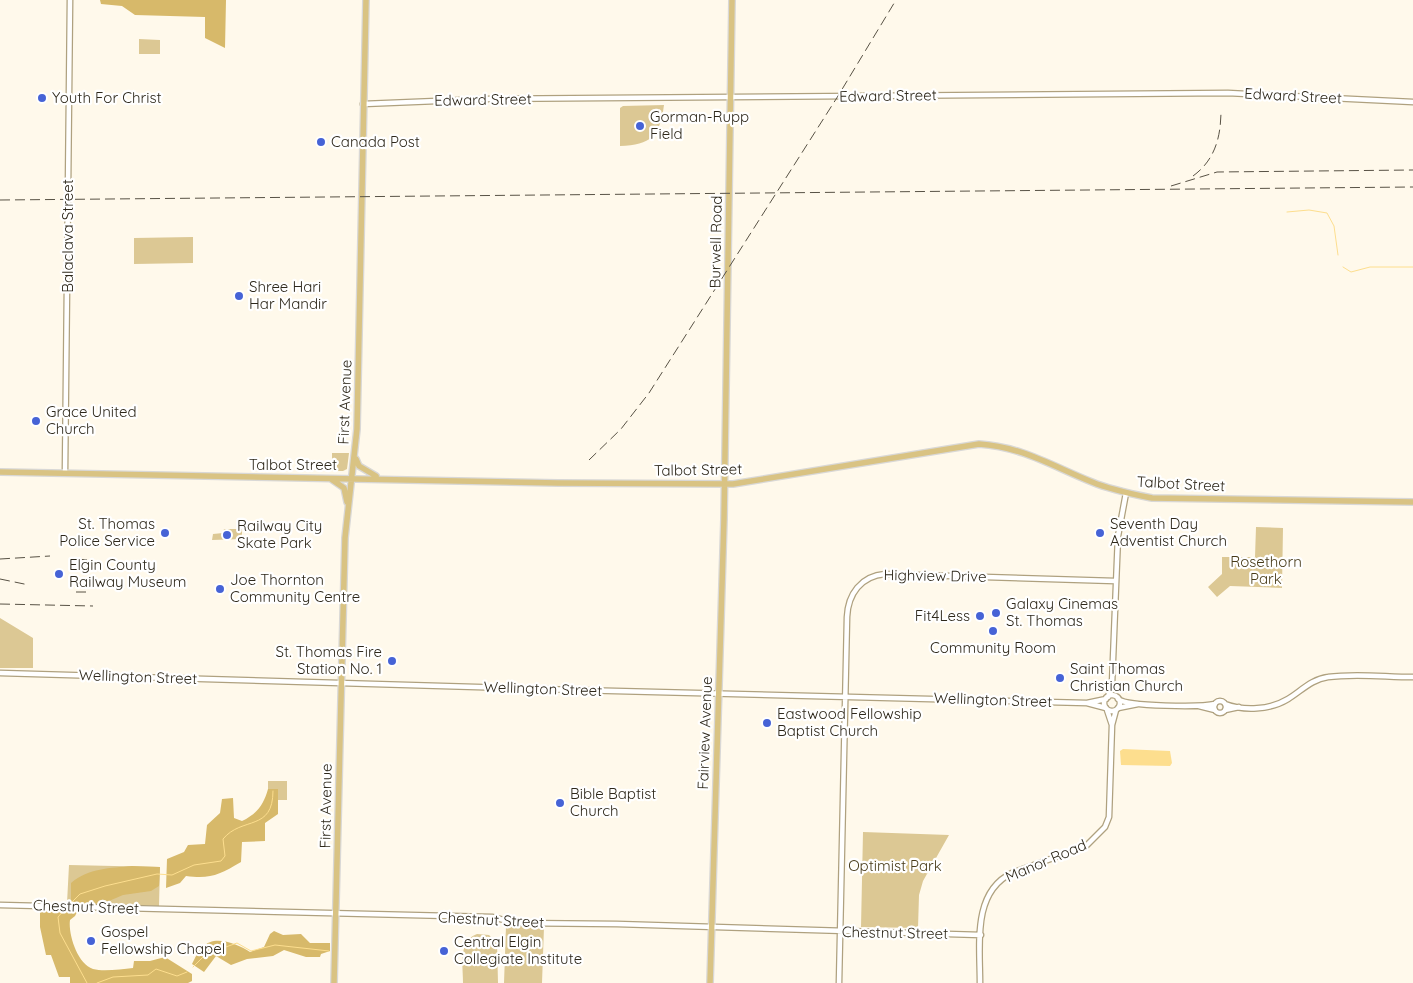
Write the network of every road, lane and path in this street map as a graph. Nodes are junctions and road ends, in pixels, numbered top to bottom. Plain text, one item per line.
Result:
1 (70, 0) edge
2 (366, 0) edge
3 (732, 0) edge
4 (731, 97) junction
5 (1413, 102) edge
6 (363, 104) junction
7 (356, 457) junction
8 (0, 472) edge
9 (65, 473) junction
10 (352, 477) junction
11 (329, 478) junction
12 (380, 478) junction
13 (724, 484) junction
14 (1126, 493) junction
15 (1413, 502) edge
16 (348, 507) junction
17 (1115, 582) junction
18 (0, 673) edge
19 (1413, 677) edge
20 (341, 682) junction
21 (1112, 684) junction
22 (719, 693) junction
23 (845, 696) junction
24 (1107, 698) junction
25 (1117, 698) junction
26 (1087, 702) junction
27 (1138, 704) junction
28 (1215, 704) junction
29 (1225, 704) junction
30 (1199, 706) junction
31 (1239, 707) junction
32 (1106, 709) junction
33 (1117, 709) junction
34 (1215, 710) junction
35 (1224, 710) junction
36 (1112, 725) junction
37 (0, 905) edge
38 (336, 914) junction
39 (711, 928) junction
40 (840, 932) junction
41 (981, 935) junction
42 (334, 983) edge
43 (710, 983) edge
44 (839, 983) edge
45 (980, 983) edge

1 - 9 street, Balaclava Street
2 - 6 main road, First Avenue
3 - 4 main road, Burwell Road
4 - 5 street, Edward Street
4 - 6 street, Edward Street
4 - 13 main road, Burwell Road
6 - 7 main road, First Avenue
7 - 10 main road, First Avenue
7 - 12 main road
8 - 9 main road, Talbot Street
9 - 11 main road, Talbot Street
10 - 11 main road, Talbot Street
10 - 12 main road, Talbot Street
10 - 16 main road, First Avenue
11 - 16 main road
12 - 13 main road, Talbot Street
13 - 14 main road, Talbot Street
13 - 22 main road, Fairview Avenue
14 - 15 main road, Talbot Street
14 - 17 street
16 - 20 main road, First Avenue
17 - 21 street
17 - 23 street, Highview Drive
18 - 20 street, Wellington Street
19 - 31 street
20 - 22 street, Wellington Street
20 - 38 main road, First Avenue
21 - 24 street
21 - 25 street
22 - 23 street, Wellington Street
22 - 39 main road, Fairview Avenue
23 - 26 street, Wellington Street
23 - 40 street, Highview Drive
24 - 25 street, Wellington Street
24 - 26 street, Wellington Street
24 - 32 street
25 - 27 street
25 - 33 street, Manor Road
26 - 32 street, Wellington Street
27 - 30 street
27 - 33 street
28 - 29 street
28 - 30 street
28 - 34 street
29 - 31 street
29 - 35 street
30 - 34 street
31 - 35 street
32 - 33 street, Wellington Street
32 - 36 street
33 - 36 street, Manor Road
34 - 35 street
36 - 41 street, Manor Road
37 - 38 street, Chestnut Street
38 - 39 street, Chestnut Street
38 - 42 main road, First Avenue
39 - 40 street, Chestnut Street
39 - 43 main road, Fairview Avenue
40 - 41 street, Chestnut Street
40 - 44 street, Highview Drive
41 - 45 street, Manor Road

